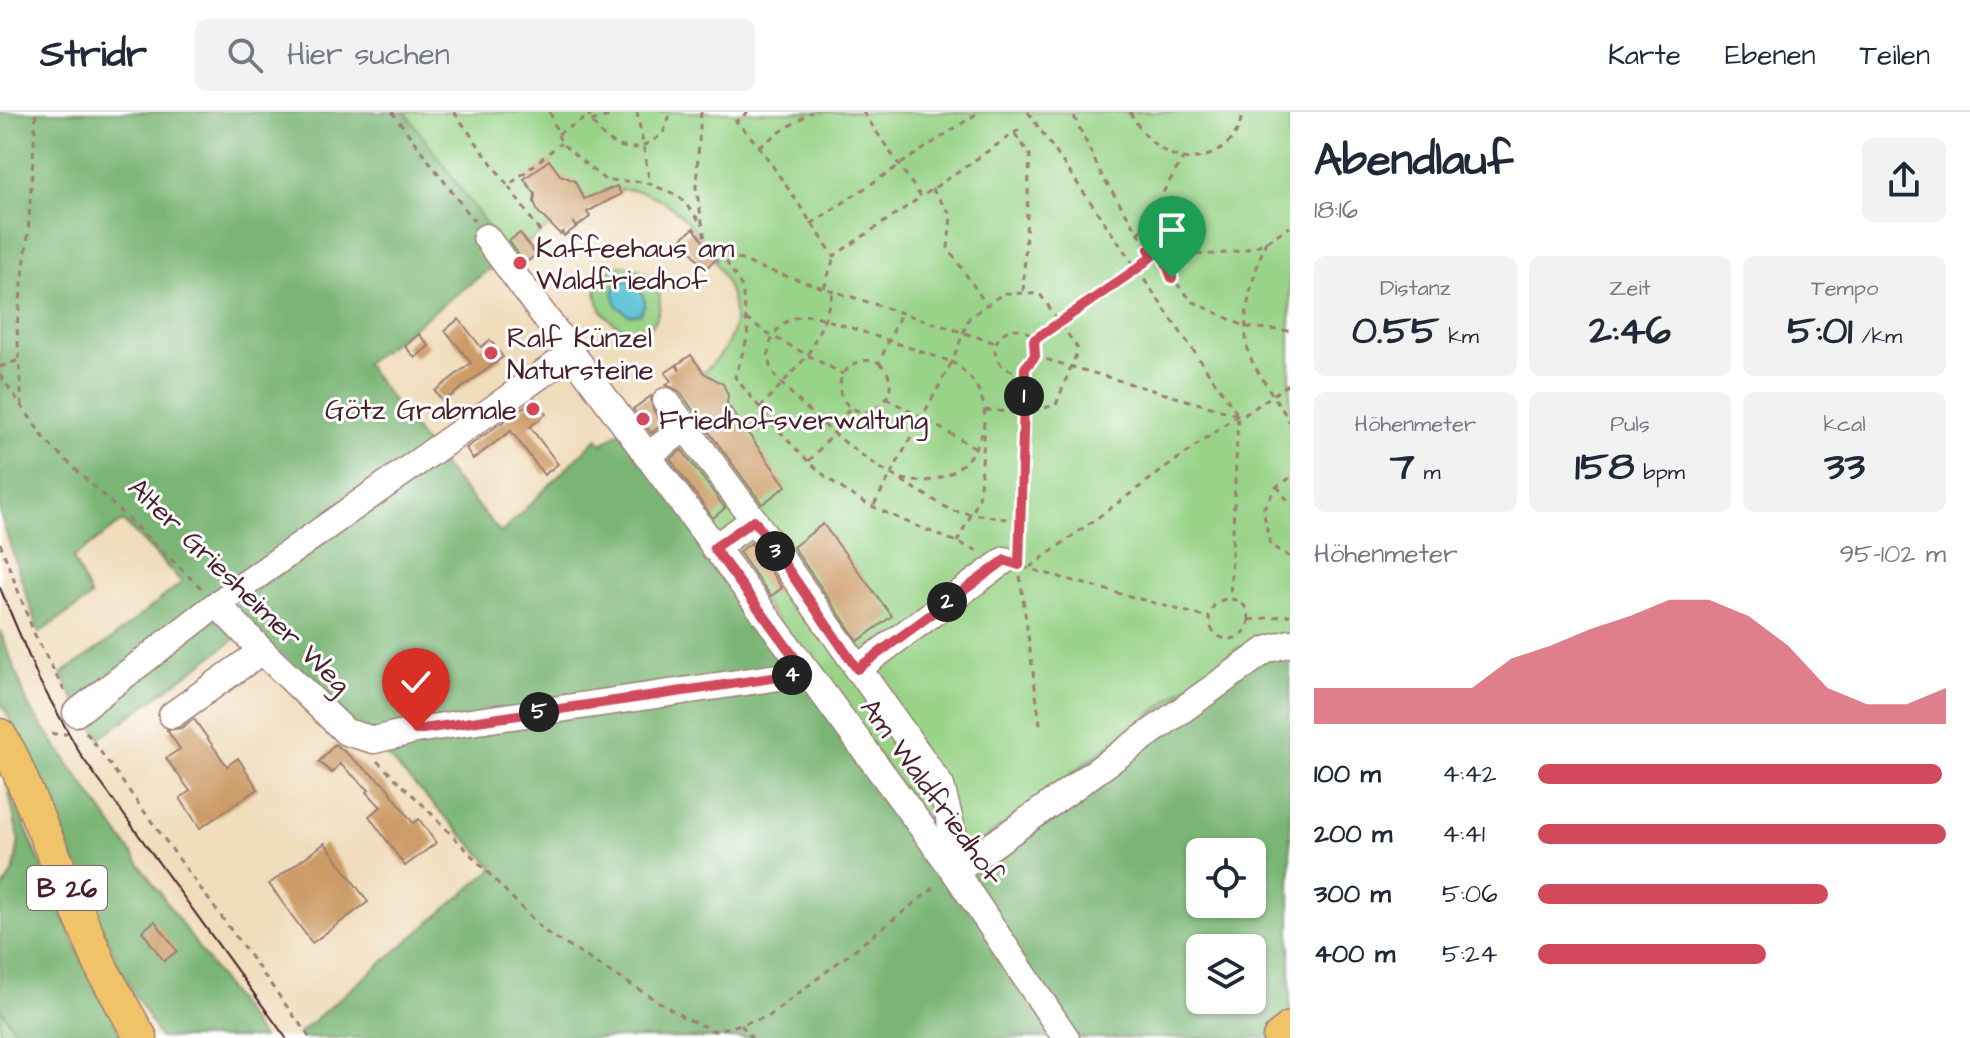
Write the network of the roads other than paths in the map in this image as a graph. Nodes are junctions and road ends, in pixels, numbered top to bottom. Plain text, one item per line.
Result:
1 (486, 237) road end
2 (572, 353) junction
3 (666, 401) dead end
4 (685, 428) junction
5 (647, 456) junction
6 (754, 520) junction
7 (714, 548) junction
8 (1017, 565) road end
9 (217, 604) junction
10 (1290, 643) edge
11 (262, 651) junction
12 (857, 669) junction
13 (806, 673) junction
14 (76, 713) road end
15 (172, 715) dead end
16 (0, 735) edge
17 (955, 872) junction
18 (1290, 1028) edge
19 (141, 1038) edge
20 (1066, 1038) edge
21 (1279, 1038) edge

1 - 2 street, Am Waldfriedhof
2 - 5 street, Am Waldfriedhof
2 - 9 street
3 - 4 street
4 - 5 street
4 - 6 street
5 - 7 street, Am Waldfriedhof
6 - 7 street
6 - 12 street
7 - 13 street, Am Waldfriedhof
8 - 12 street
9 - 11 street, Alter Griesheimer Weg
9 - 14 street
10 - 17 street
11 - 13 street, Alter Griesheimer Weg
11 - 15 street
12 - 17 street
13 - 17 street, Am Waldfriedhof
16 - 19 main road, B 26
17 - 20 street, Am Waldfriedhof
18 - 21 main road

